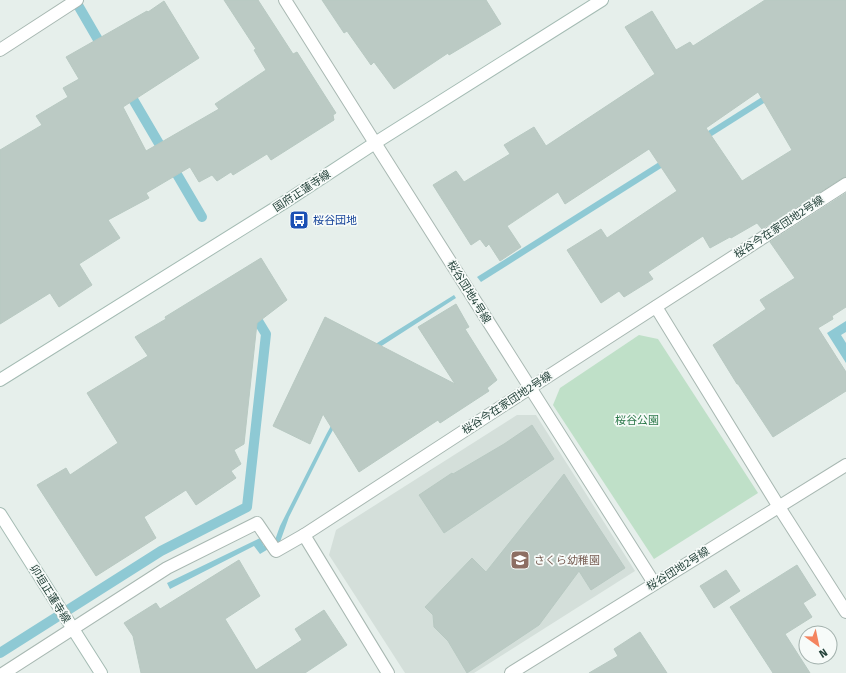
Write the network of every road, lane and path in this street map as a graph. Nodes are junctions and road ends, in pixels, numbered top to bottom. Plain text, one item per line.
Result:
1 (77, 0) edge
2 (286, 0) edge
3 (602, 0) edge
4 (0, 50) edge
5 (375, 143) junction
6 (846, 184) edge
7 (656, 307) junction
8 (0, 380) edge
9 (530, 388) junction
10 (846, 465) edge
11 (779, 506) junction
12 (0, 514) edge
13 (304, 535) junction
14 (654, 583) junction
15 (846, 612) edge
16 (72, 628) junction
17 (4, 673) edge
18 (101, 673) edge
19 (388, 673) edge
20 (511, 673) edge

1 - 4 street
2 - 5 street, 桜谷団地4号線
3 - 5 street, 国府正蓮寺線
5 - 8 street, 国府正蓮寺線
5 - 9 street, 桜谷団地4号線
6 - 7 street, 桜谷今在家団地2号線
7 - 9 street, 桜谷今在家団地2号線
7 - 11 street
9 - 13 street, 桜谷今在家団地2号線
9 - 14 street, 桜谷団地4号線
10 - 11 street, 桜谷団地2号線
11 - 14 street, 桜谷団地2号線
11 - 15 street
12 - 16 street, 卯垣正蓮寺線
13 - 16 street, 桜谷今在家団地2号線
13 - 19 street
14 - 20 street, 桜谷団地2号線
16 - 17 street
16 - 18 street, 卯垣正蓮寺線

